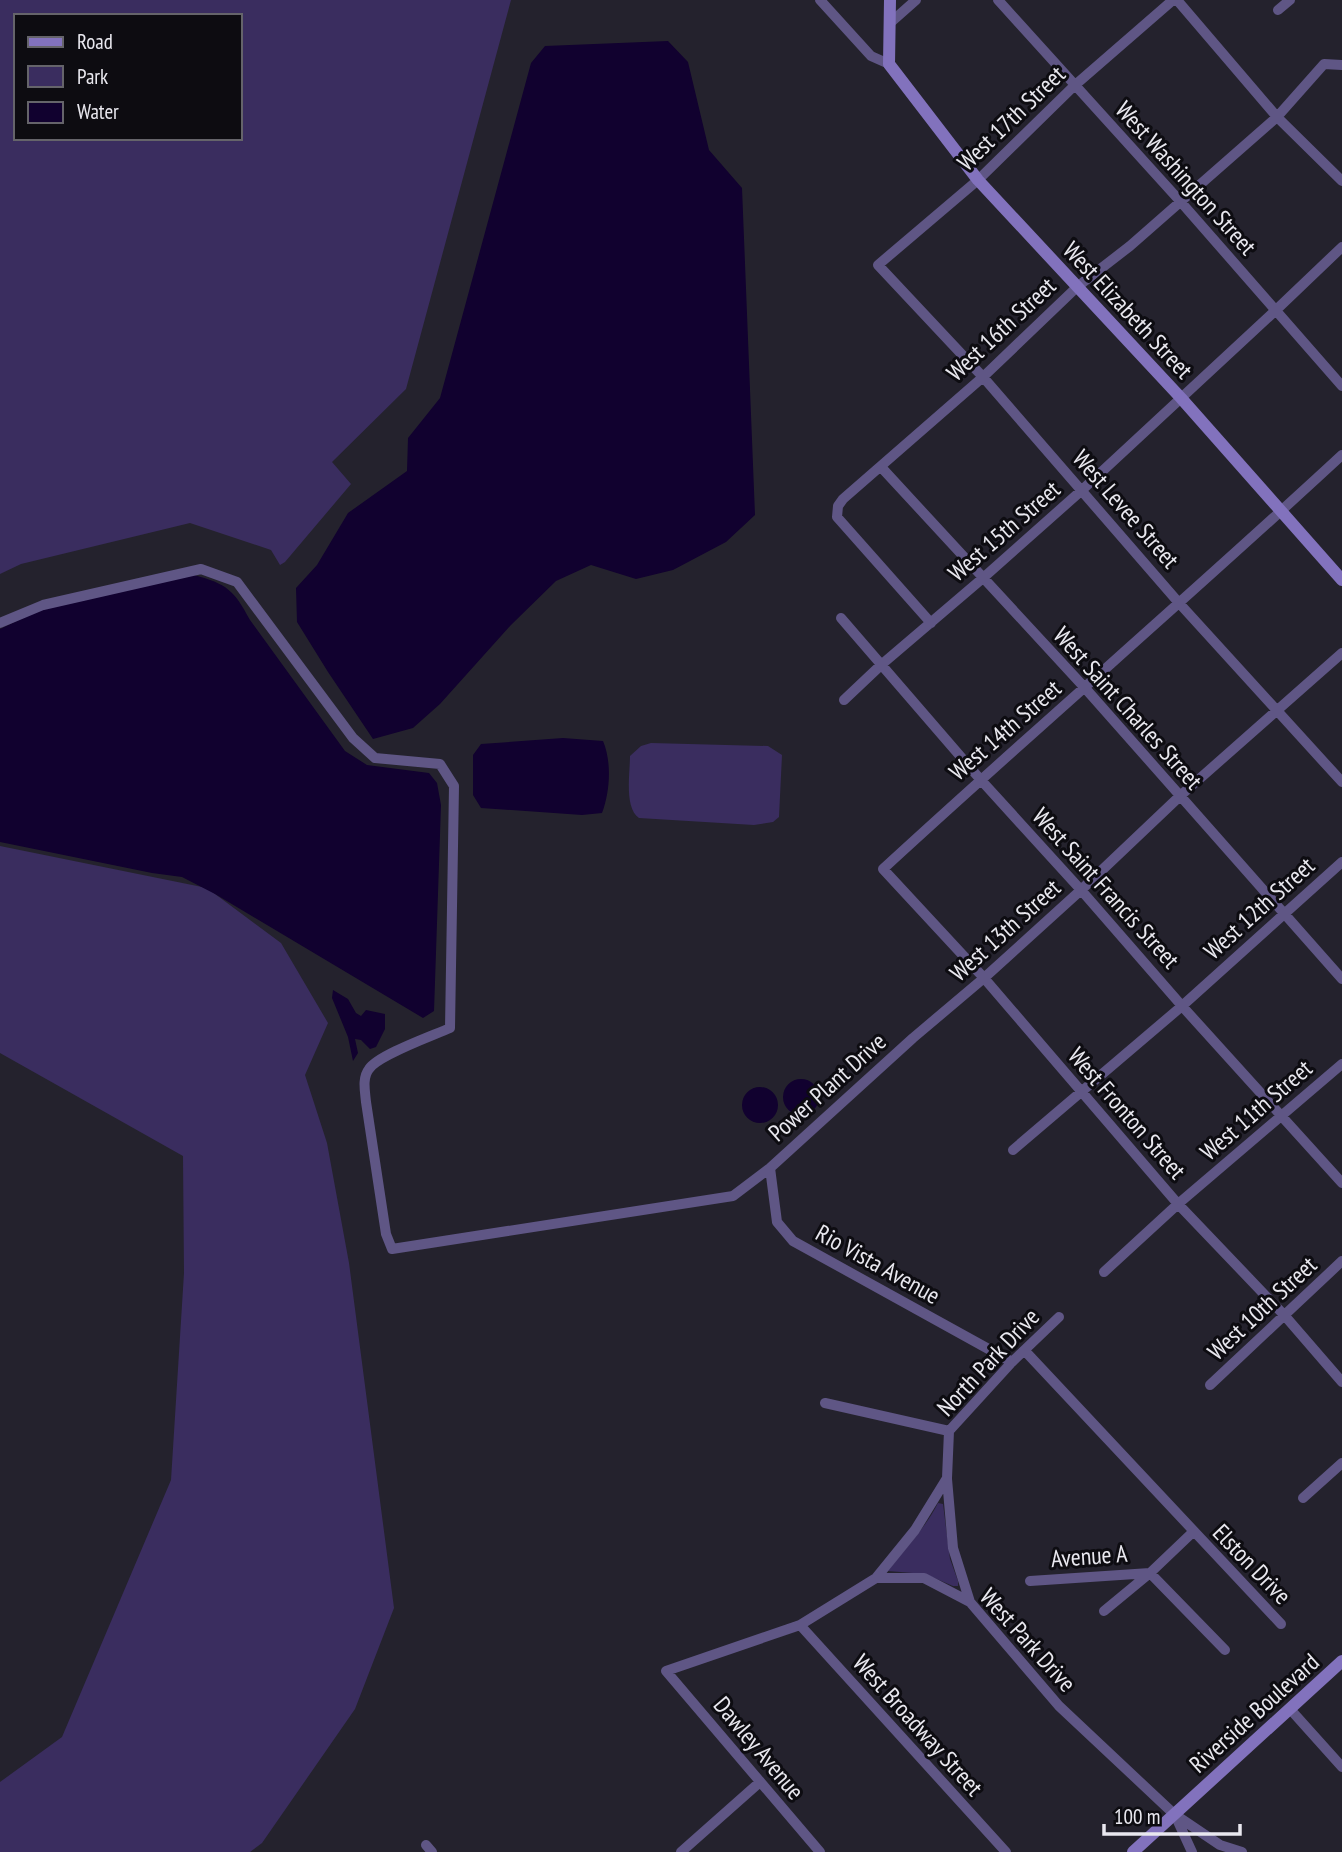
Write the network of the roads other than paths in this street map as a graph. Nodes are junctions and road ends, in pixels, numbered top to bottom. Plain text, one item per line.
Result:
1 (820, 0) edge
2 (890, 0) edge
3 (916, 0) edge
4 (998, 0) edge
5 (1175, 0) edge
6 (1290, 0) edge
7 (1278, 10) dead end
8 (890, 23) junction
9 (888, 64) junction
10 (1342, 65) edge
11 (1074, 86) junction
12 (1277, 117) junction
13 (978, 180) junction
14 (1342, 181) edge
15 (1181, 201) junction
16 (1342, 247) edge
17 (878, 265) joint
18 (1077, 286) junction
19 (1275, 311) junction
20 (983, 377) junction
21 (1342, 386) edge
22 (1181, 398) junction
23 (1342, 454) edge
24 (881, 467) junction
25 (1082, 490) junction
26 (1280, 512) junction
27 (983, 579) junction
28 (1342, 580) edge
29 (1180, 603) junction
30 (841, 618) dead end
31 (930, 623) junction
32 (0, 624) edge
33 (1342, 653) edge
34 (881, 665) junction
35 (1085, 688) junction
36 (844, 700) dead end
37 (1276, 710) junction
38 (980, 779) junction
39 (1342, 782) edge
40 (1180, 796) junction
41 (1342, 862) edge
42 (883, 869) joint
43 (1081, 890) junction
44 (1283, 914) junction
45 (984, 978) junction
46 (1342, 979) edge
47 (1182, 1006) junction
48 (913, 1038) joint
49 (1342, 1064) edge
50 (1081, 1091) junction
51 (1280, 1115) junction
52 (1013, 1150) dead end
53 (770, 1168) junction
54 (1342, 1183) edge
55 (1178, 1204) junction
56 (1342, 1261) edge
57 (1104, 1272) dead end
58 (1285, 1316) junction
59 (1059, 1317) dead end
60 (1025, 1351) junction
61 (1012, 1362) junction
62 (1342, 1382) edge
63 (1210, 1385) dead end
64 (825, 1403) dead end
65 (950, 1431) junction
66 (1342, 1463) edge
67 (947, 1478) junction
68 (1304, 1498) dead end
69 (1193, 1532) junction
70 (1150, 1573) junction
71 (876, 1578) junction
72 (1030, 1581) dead end
73 (970, 1602) junction
74 (1104, 1611) dead end
75 (800, 1625) junction
76 (1281, 1625) dead end
77 (1225, 1650) dead end
78 (1342, 1661) edge
79 (1290, 1709) junction
80 (1342, 1767) edge
81 (760, 1782) junction
82 (1174, 1814) junction
83 (681, 1852) edge
84 (820, 1852) edge
85 (1006, 1852) edge
86 (1133, 1852) edge
87 (1192, 1852) edge
88 (1242, 1852) edge

1 - 9 street
2 - 8 street
3 - 8 street
4 - 11 street, West Washington Street
5 - 11 street, West 17th Street
5 - 12 street
6 - 7 street
8 - 9 street
9 - 13 street, West Elizabeth Street
10 - 12 street, West 16th Street
11 - 13 street, West 17th Street
11 - 15 street, West Washington Street
12 - 14 street
12 - 15 street, West 16th Street
13 - 17 street, West 17th Street
13 - 18 street, West Elizabeth Street
15 - 18 street, West 16th Street
15 - 19 street, West Washington Street
16 - 19 street, West 15th Street
17 - 20 street, West Levee Street
18 - 20 street, West 16th Street
18 - 22 street, West Elizabeth Street
19 - 21 street, West Washington Street
19 - 22 street, West 15th Street
20 - 24 street, West 16th Street
20 - 25 street, West Levee Street
22 - 25 street, West 15th Street
22 - 26 street, West Elizabeth Street
23 - 26 street, West 14th Street
24 - 27 street, West Saint Charles Street
24 - 31 street, West 16th Street
25 - 27 street, West 15th Street
25 - 29 street, West Levee Street
26 - 28 street, West Elizabeth Street
26 - 29 street, West 14th Street
27 - 31 street, West 15th Street
27 - 35 street, West Saint Charles Street
29 - 35 street, West 14th Street
29 - 37 street, West Levee Street
30 - 34 street, West Saint Francis Street
31 - 34 street, West 15th Street
32 - 53 street, Power Plant Drive
33 - 37 street, West 13th Street
34 - 36 street, West 15th Street
34 - 38 street, West Saint Francis Street
35 - 38 street, West 14th Street
35 - 40 street, West Saint Charles Street
37 - 39 street, West Levee Street
37 - 40 street, West 13th Street
38 - 42 street, West 14th Street
38 - 43 street, West Saint Francis Street
40 - 43 street, West 13th Street
40 - 44 street, West Saint Charles Street
41 - 44 street, West 12th Street
42 - 45 street, West Fronton Street
43 - 45 street, West 13th Street
43 - 47 street, West Saint Francis Street
44 - 46 street, West Saint Charles Street
44 - 47 street, West 12th Street
45 - 48 street, West 13th Street
45 - 50 street, West Fronton Street
47 - 50 street, West 12th Street
47 - 51 street, West Saint Francis Street
48 - 53 street, Power Plant Drive
49 - 51 street, West 11th Street
50 - 52 street, West 12th Street
50 - 55 street, West Fronton Street
51 - 54 street, West Saint Francis Street
51 - 55 street, West 11th Street
53 - 61 street, Rio Vista Avenue
55 - 57 street, West 11th Street
55 - 58 street, West Fronton Street
56 - 58 street, West 10th Street
58 - 62 street, West Fronton Street
58 - 63 street, West 10th Street
59 - 60 street, North Park Drive
60 - 61 street, North Park Drive
60 - 69 street
61 - 65 street, North Park Drive
64 - 65 street
65 - 67 street, North Park Drive
66 - 68 street
67 - 71 street, North Park Drive
67 - 73 street, North Park Drive
69 - 70 street, Avenue A
69 - 76 street, Elston Drive
70 - 72 street, Avenue A
70 - 74 street, Avenue A
70 - 77 street, Avenue A
71 - 73 street, West Park Drive
71 - 75 street
73 - 82 street, West Park Drive
75 - 81 street, Dawley Avenue
75 - 85 street, West Broadway Street
78 - 79 street, Riverside Boulevard
79 - 80 street
79 - 82 street, Riverside Boulevard
81 - 83 street
81 - 84 street, Dawley Avenue
82 - 86 street, Riverside Boulevard
82 - 87 street
82 - 88 street

